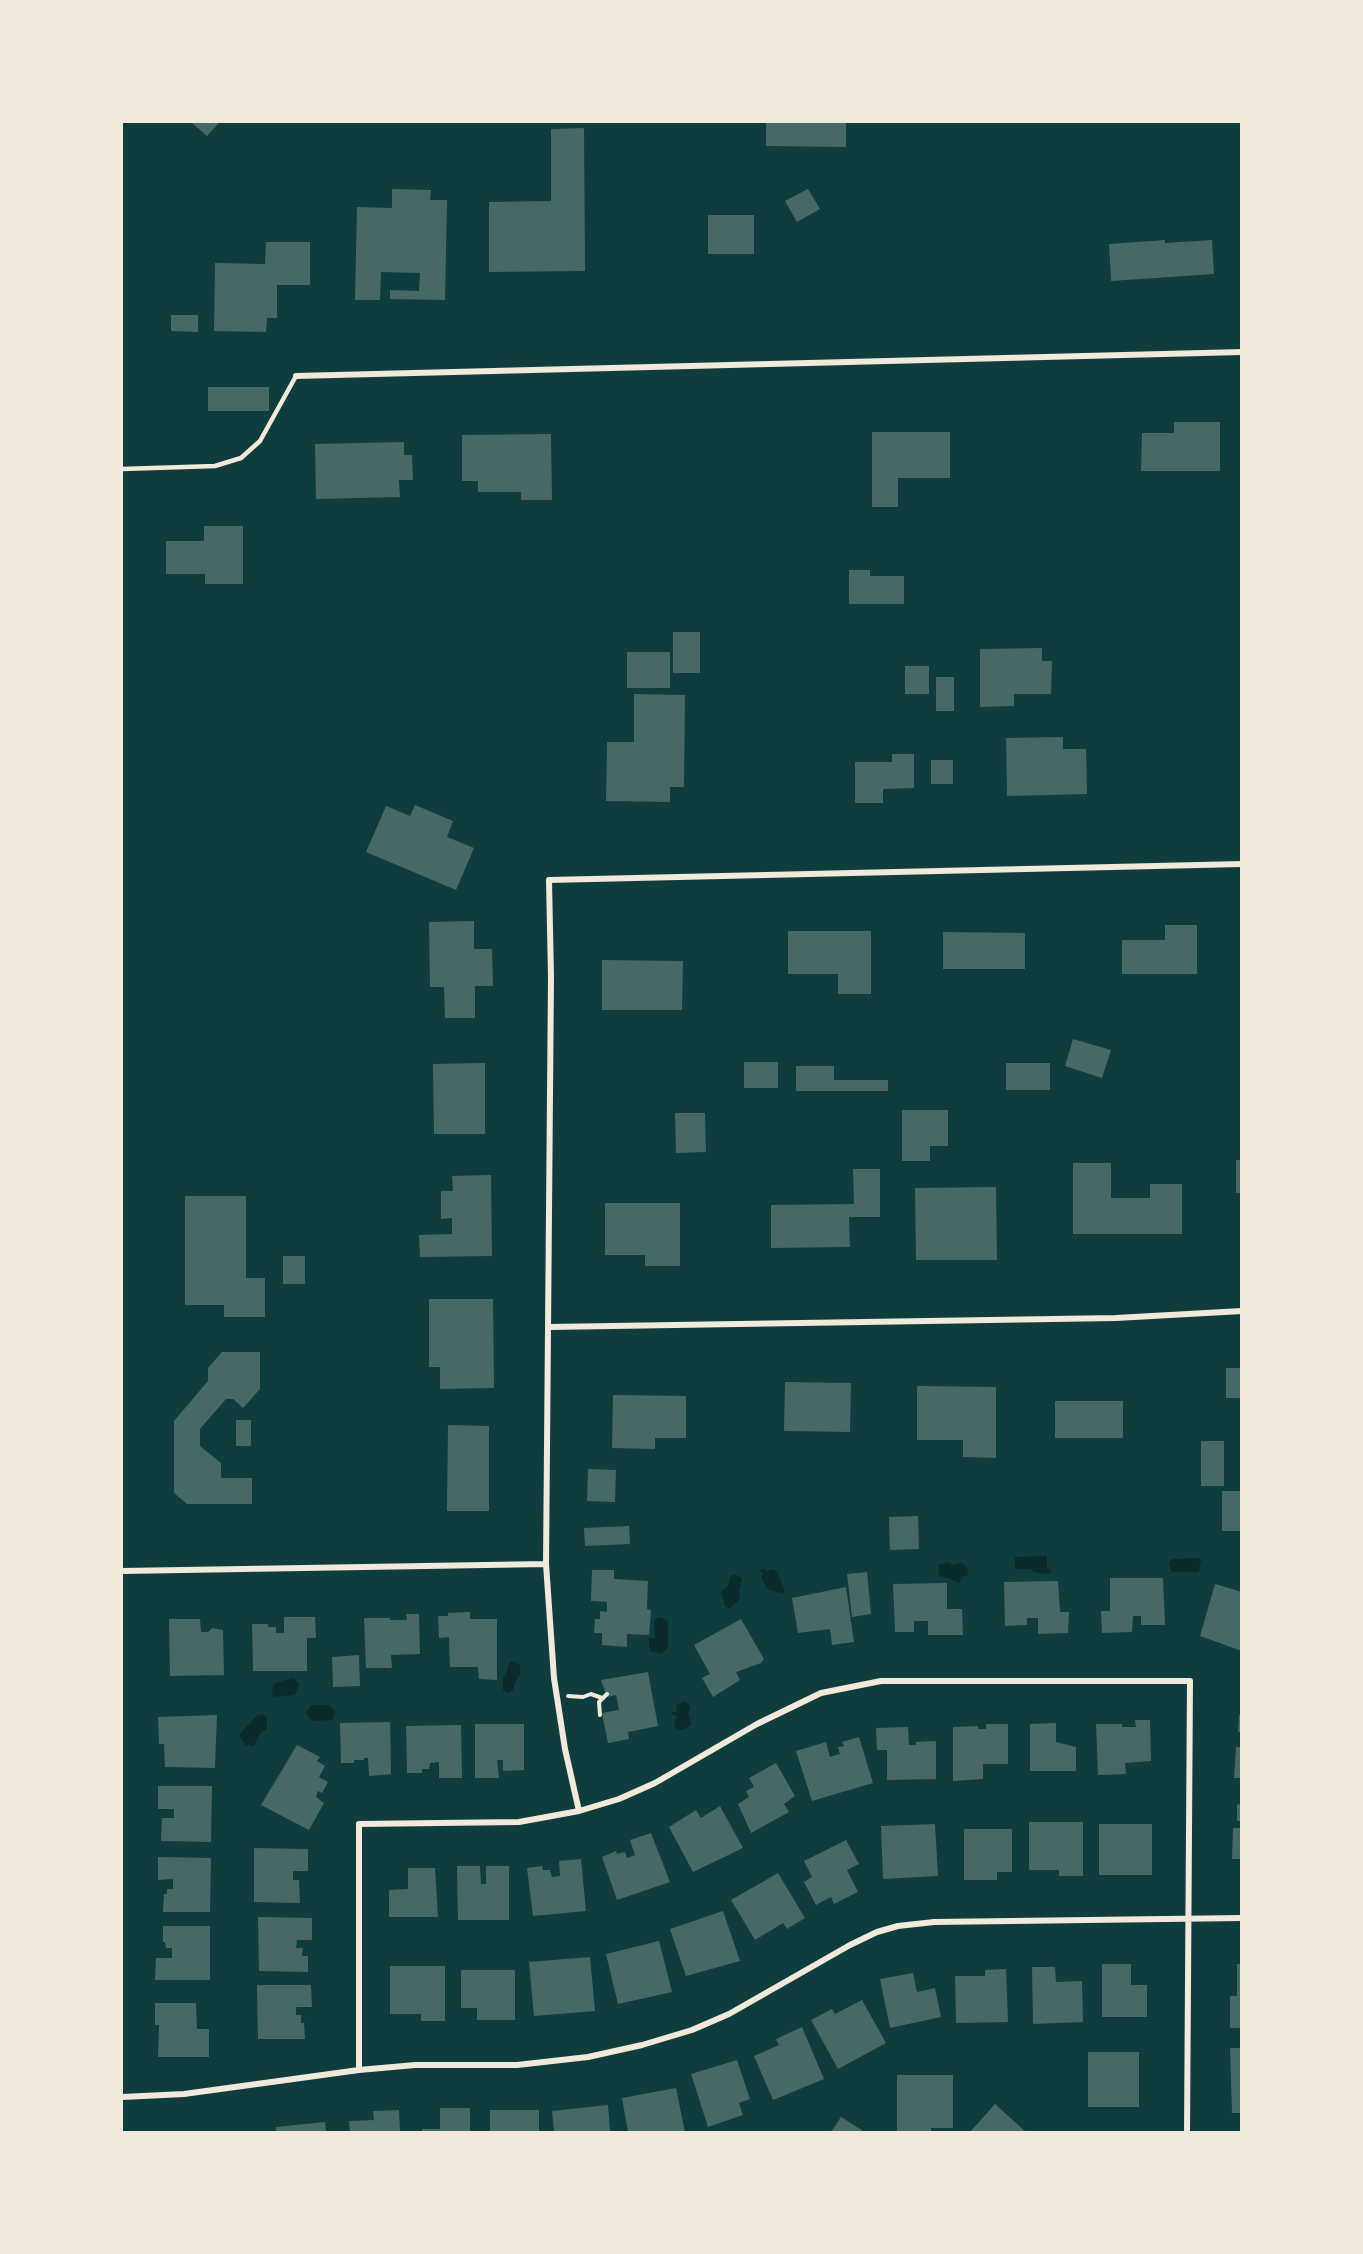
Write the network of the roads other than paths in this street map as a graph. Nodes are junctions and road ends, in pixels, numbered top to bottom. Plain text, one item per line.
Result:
1 (1242, 352) edge
2 (296, 376) joint
3 (122, 469) edge
4 (1242, 864) edge
5 (1242, 1311) edge
6 (549, 1327) junction
7 (546, 1564) junction
8 (122, 1571) edge
9 (579, 1811) junction
10 (1242, 1918) edge
11 (1187, 1919) junction
12 (359, 2070) junction
13 (122, 2097) edge
14 (1187, 2133) edge

1 - 2 street
2 - 3 lane
4 - 6 street
5 - 6 street
6 - 7 street
7 - 8 street
7 - 9 street
9 - 11 street
9 - 12 street
10 - 11 street
11 - 12 street
11 - 14 street
12 - 13 street

